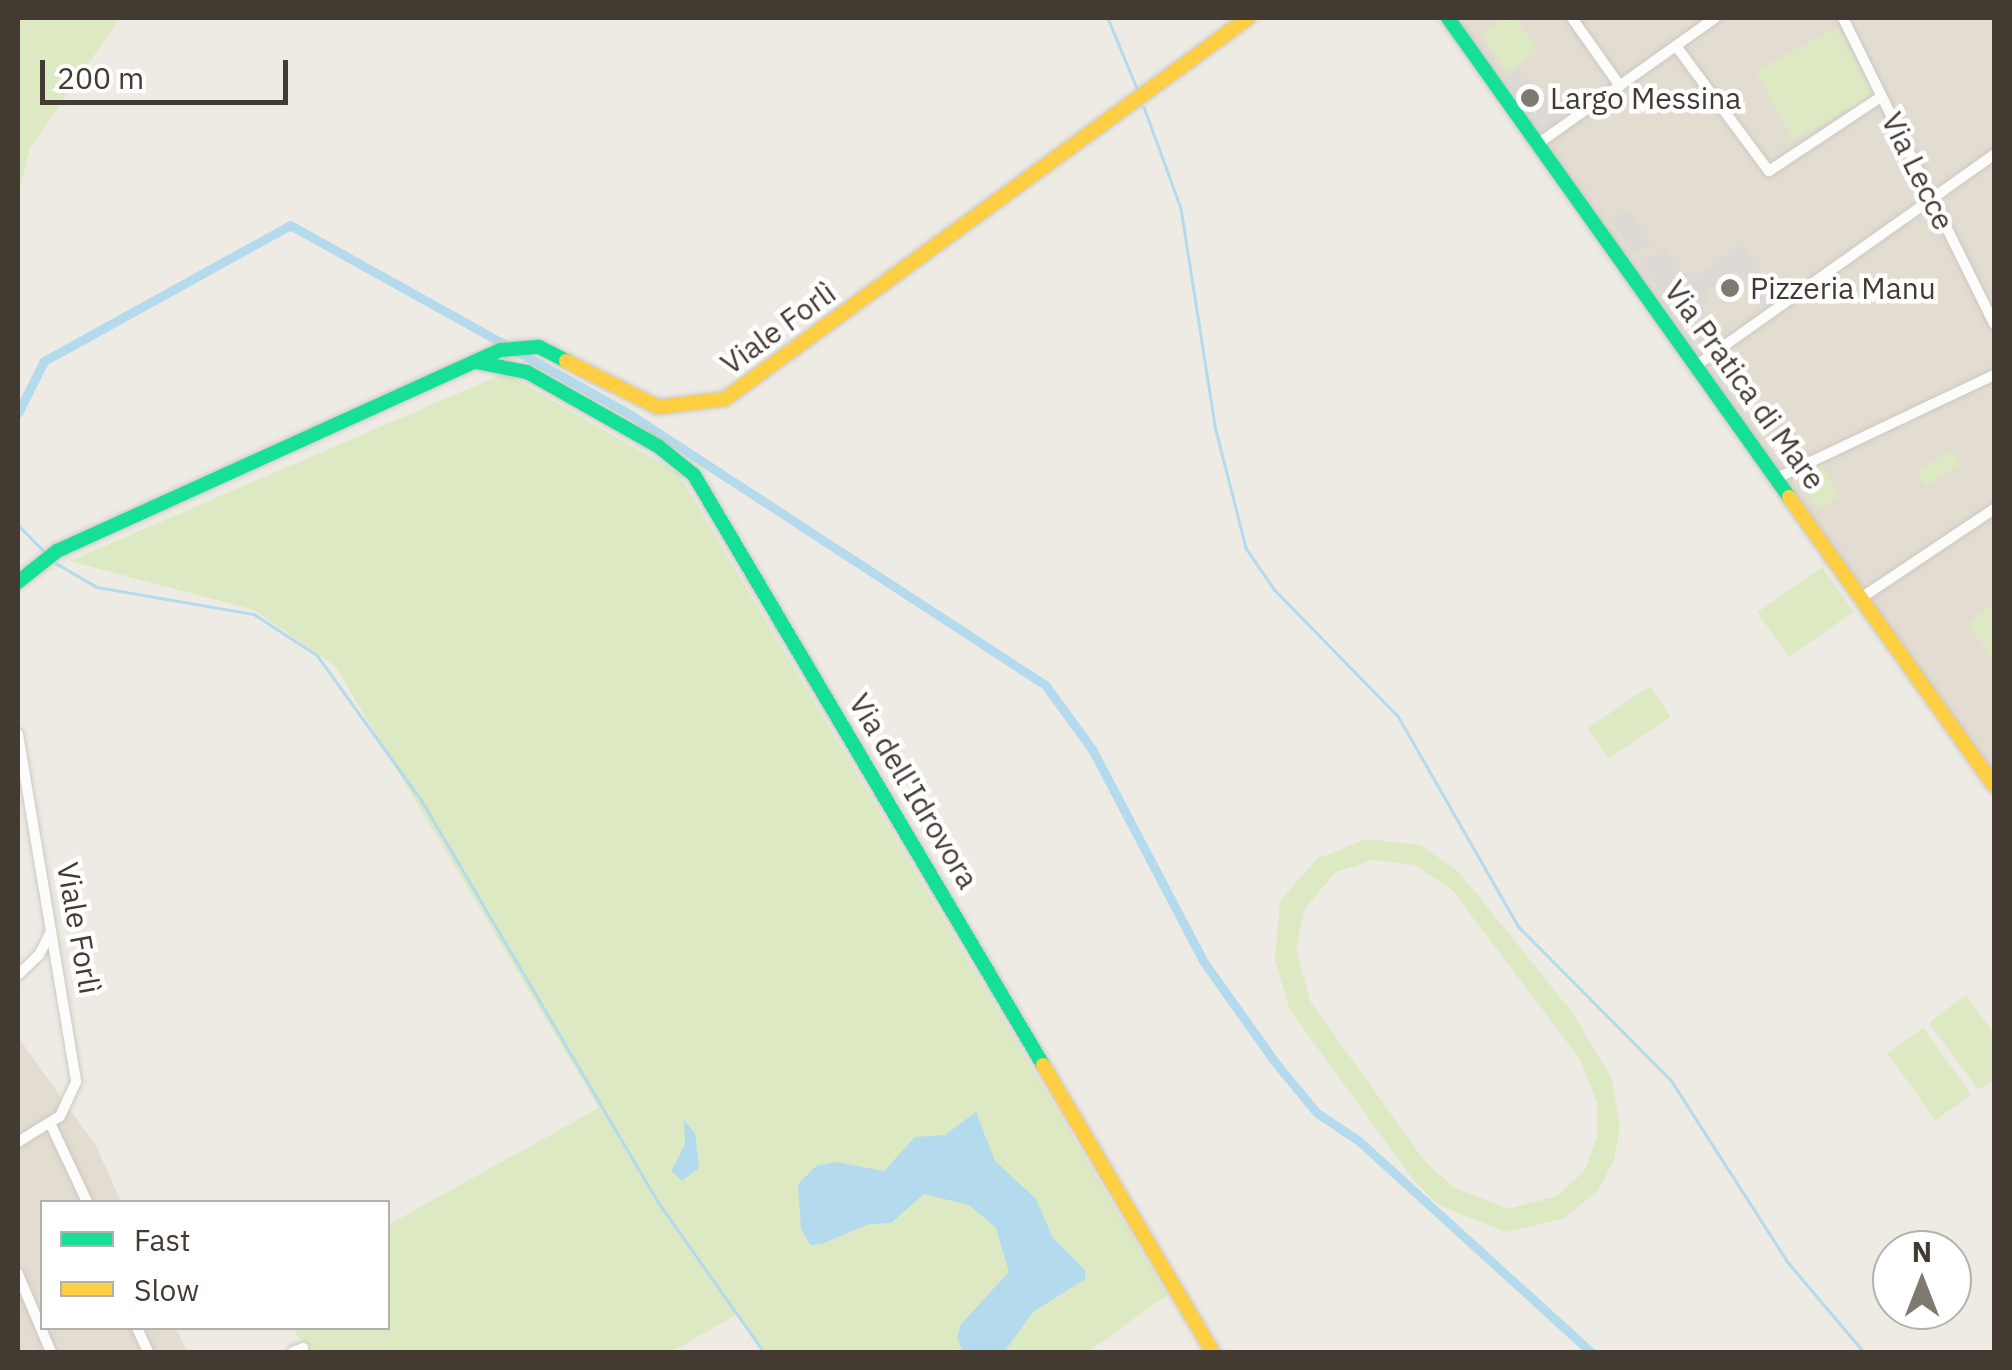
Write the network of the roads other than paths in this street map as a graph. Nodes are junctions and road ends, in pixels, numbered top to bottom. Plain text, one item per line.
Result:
1 (1248, 18) edge
2 (1448, 18) edge
3 (1572, 18) edge
4 (1715, 18) edge
5 (1843, 18) edge
6 (1676, 46) junction
7 (1620, 86) junction
8 (1882, 97) junction
9 (1539, 143) junction
10 (1994, 155) edge
11 (1932, 199) junction
12 (1994, 324) edge
13 (475, 362) junction
14 (1697, 365) junction
15 (1994, 375) edge
16 (1778, 477) junction
17 (1994, 509) edge
18 (18, 582) edge
19 (1861, 598) junction
20 (18, 734) edge
21 (1994, 786) edge
22 (52, 929) junction
23 (18, 975) edge
24 (51, 1124) junction
25 (18, 1142) edge
26 (86, 1200) edge
27 (18, 1274) edge
28 (40, 1326) edge
29 (1213, 1352) edge

1 - 13 street, Viale Forlì
2 - 9 street, Via Pratica di Mare
3 - 7 street
4 - 6 street
5 - 8 street, Via Lecce
6 - 7 street
6 - 8 street
7 - 9 street
8 - 11 street, Via Lecce
9 - 14 street, Via Pratica di Mare
10 - 11 street
11 - 12 street, Via Lecce
11 - 14 street
13 - 18 street, Viale Forlì
13 - 29 street, Via dell'Idrovora
14 - 16 street, Via Pratica di Mare
15 - 16 street
16 - 19 street, Via Pratica di Mare
17 - 19 street
19 - 21 street, Via Pratica di Mare
20 - 22 street, Viale Forlì
22 - 23 street
22 - 24 street, Viale Forlì
24 - 25 street
24 - 26 street
27 - 28 street

